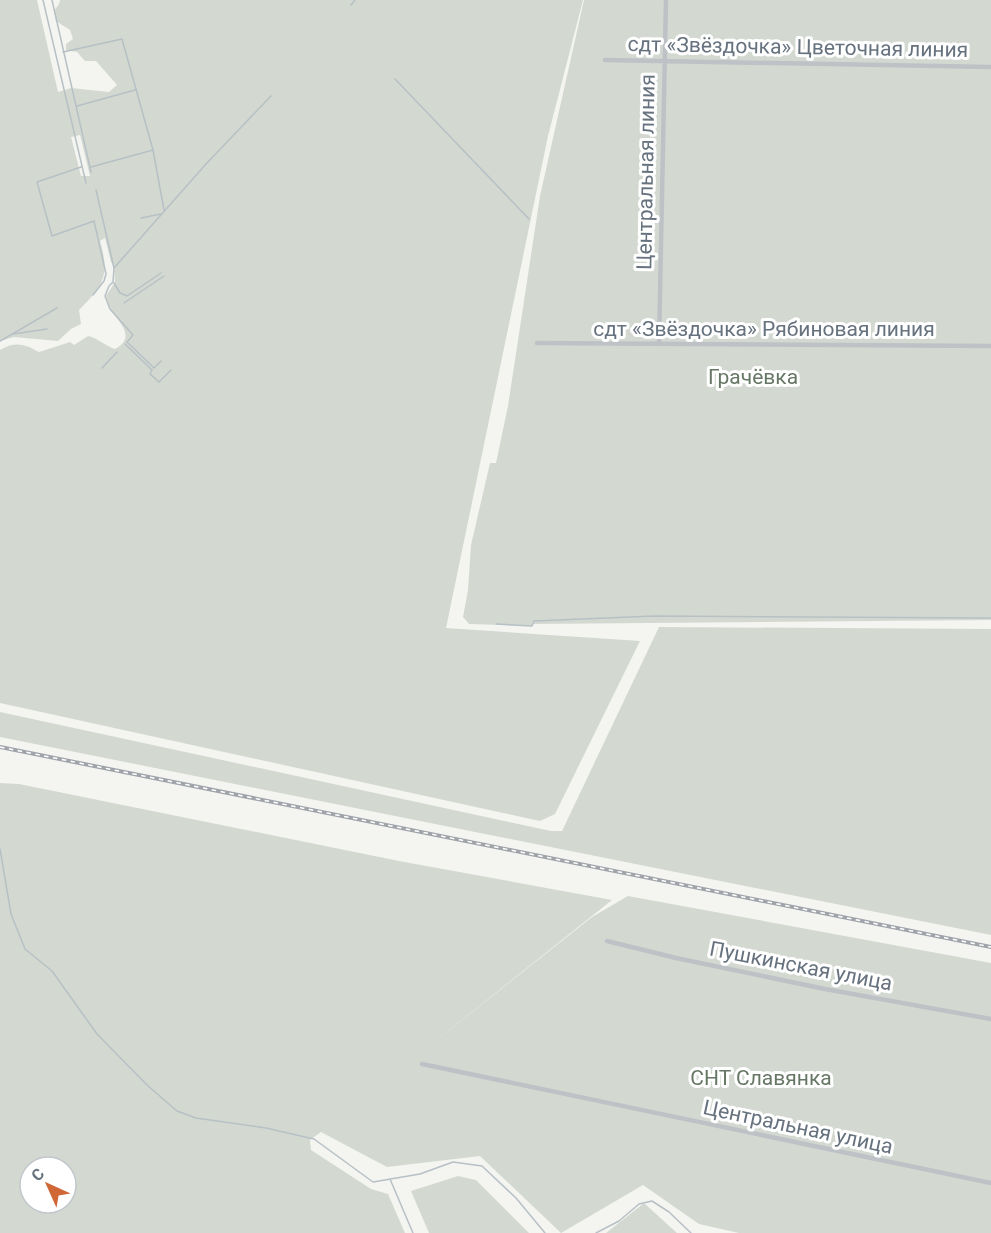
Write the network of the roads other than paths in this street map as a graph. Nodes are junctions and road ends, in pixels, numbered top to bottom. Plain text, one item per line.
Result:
1 (666, 0) edge
2 (604, 60) dead end
3 (665, 61) junction
4 (991, 67) edge
5 (537, 343) dead end
6 (659, 344) junction
7 (991, 346) edge
8 (607, 941) dead end
9 (991, 1019) edge
10 (422, 1064) dead end
11 (991, 1183) edge

1 - 3 street, Центральная линия
2 - 3 street, сдт «Звёздочка» Цветочная линия
3 - 4 street, сдт «Звёздочка» Цветочная линия
3 - 6 street, Центральная линия
5 - 6 street, сдт «Звёздочка» Рябиновая линия
6 - 7 street, сдт «Звёздочка» Рябиновая линия
8 - 9 street, Пушкинская улица
10 - 11 street, Центральная улица

